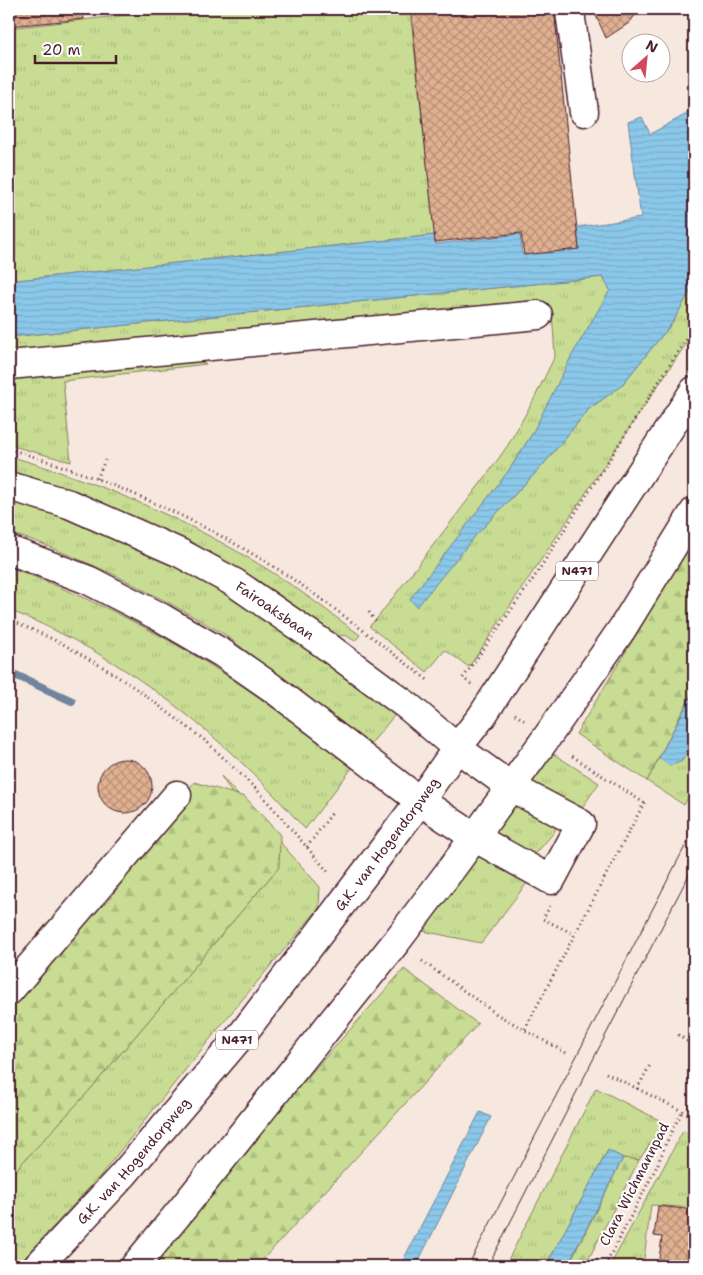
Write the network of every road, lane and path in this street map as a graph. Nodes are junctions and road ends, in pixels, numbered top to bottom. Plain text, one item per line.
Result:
1 (570, 12) dead end
2 (584, 112) dead end
3 (538, 315) dead end
4 (9, 365) edge
5 (694, 391) edge
6 (105, 460) dead end
7 (97, 479) dead end
8 (9, 486) edge
9 (694, 512) edge
10 (9, 550) edge
11 (369, 612) dead end
12 (9, 620) edge
13 (375, 621) dead end
14 (457, 748) junction
15 (511, 787) junction
16 (177, 795) dead end
17 (420, 801) junction
18 (332, 813) dead end
19 (474, 837) junction
20 (307, 847) junction
21 (330, 874) dead end
22 (551, 902) dead end
23 (574, 934) dead end
24 (422, 962) dead end
25 (548, 984) dead end
26 (9, 991) edge
27 (525, 1029) junction
28 (678, 1035) dead end
29 (694, 1046) edge
30 (568, 1054) dead end
31 (650, 1065) dead end
32 (606, 1073) dead end
33 (637, 1089) junction
34 (682, 1112) junction
35 (694, 1117) edge
36 (38, 1266) edge
37 (135, 1266) edge
38 (605, 1266) edge

1 - 2 main road
3 - 4 main road
5 - 14 main road, G.K. van Hogendorpweg / N471
6 - 7 path
8 - 14 main road, Fairoaksbaan
9 - 15 main road
10 - 17 main road
11 - 13 path
12 - 20 path
14 - 15 main road, Fairoaksbaan
14 - 17 main road, G.K. van Hogendorpweg / N471
15 - 19 main road
15 - 19 main road, Fairoaksbaan
16 - 26 main road
17 - 19 main road
17 - 36 main road, G.K. van Hogendorpweg / N471
18 - 20 path
19 - 37 main road
20 - 21 path
22 - 23 path
24 - 27 path
25 - 27 path
27 - 30 path
28 - 29 path
31 - 33 path
32 - 33 path
33 - 34 path
34 - 35 path
34 - 38 path, Clara Wichmannpad

